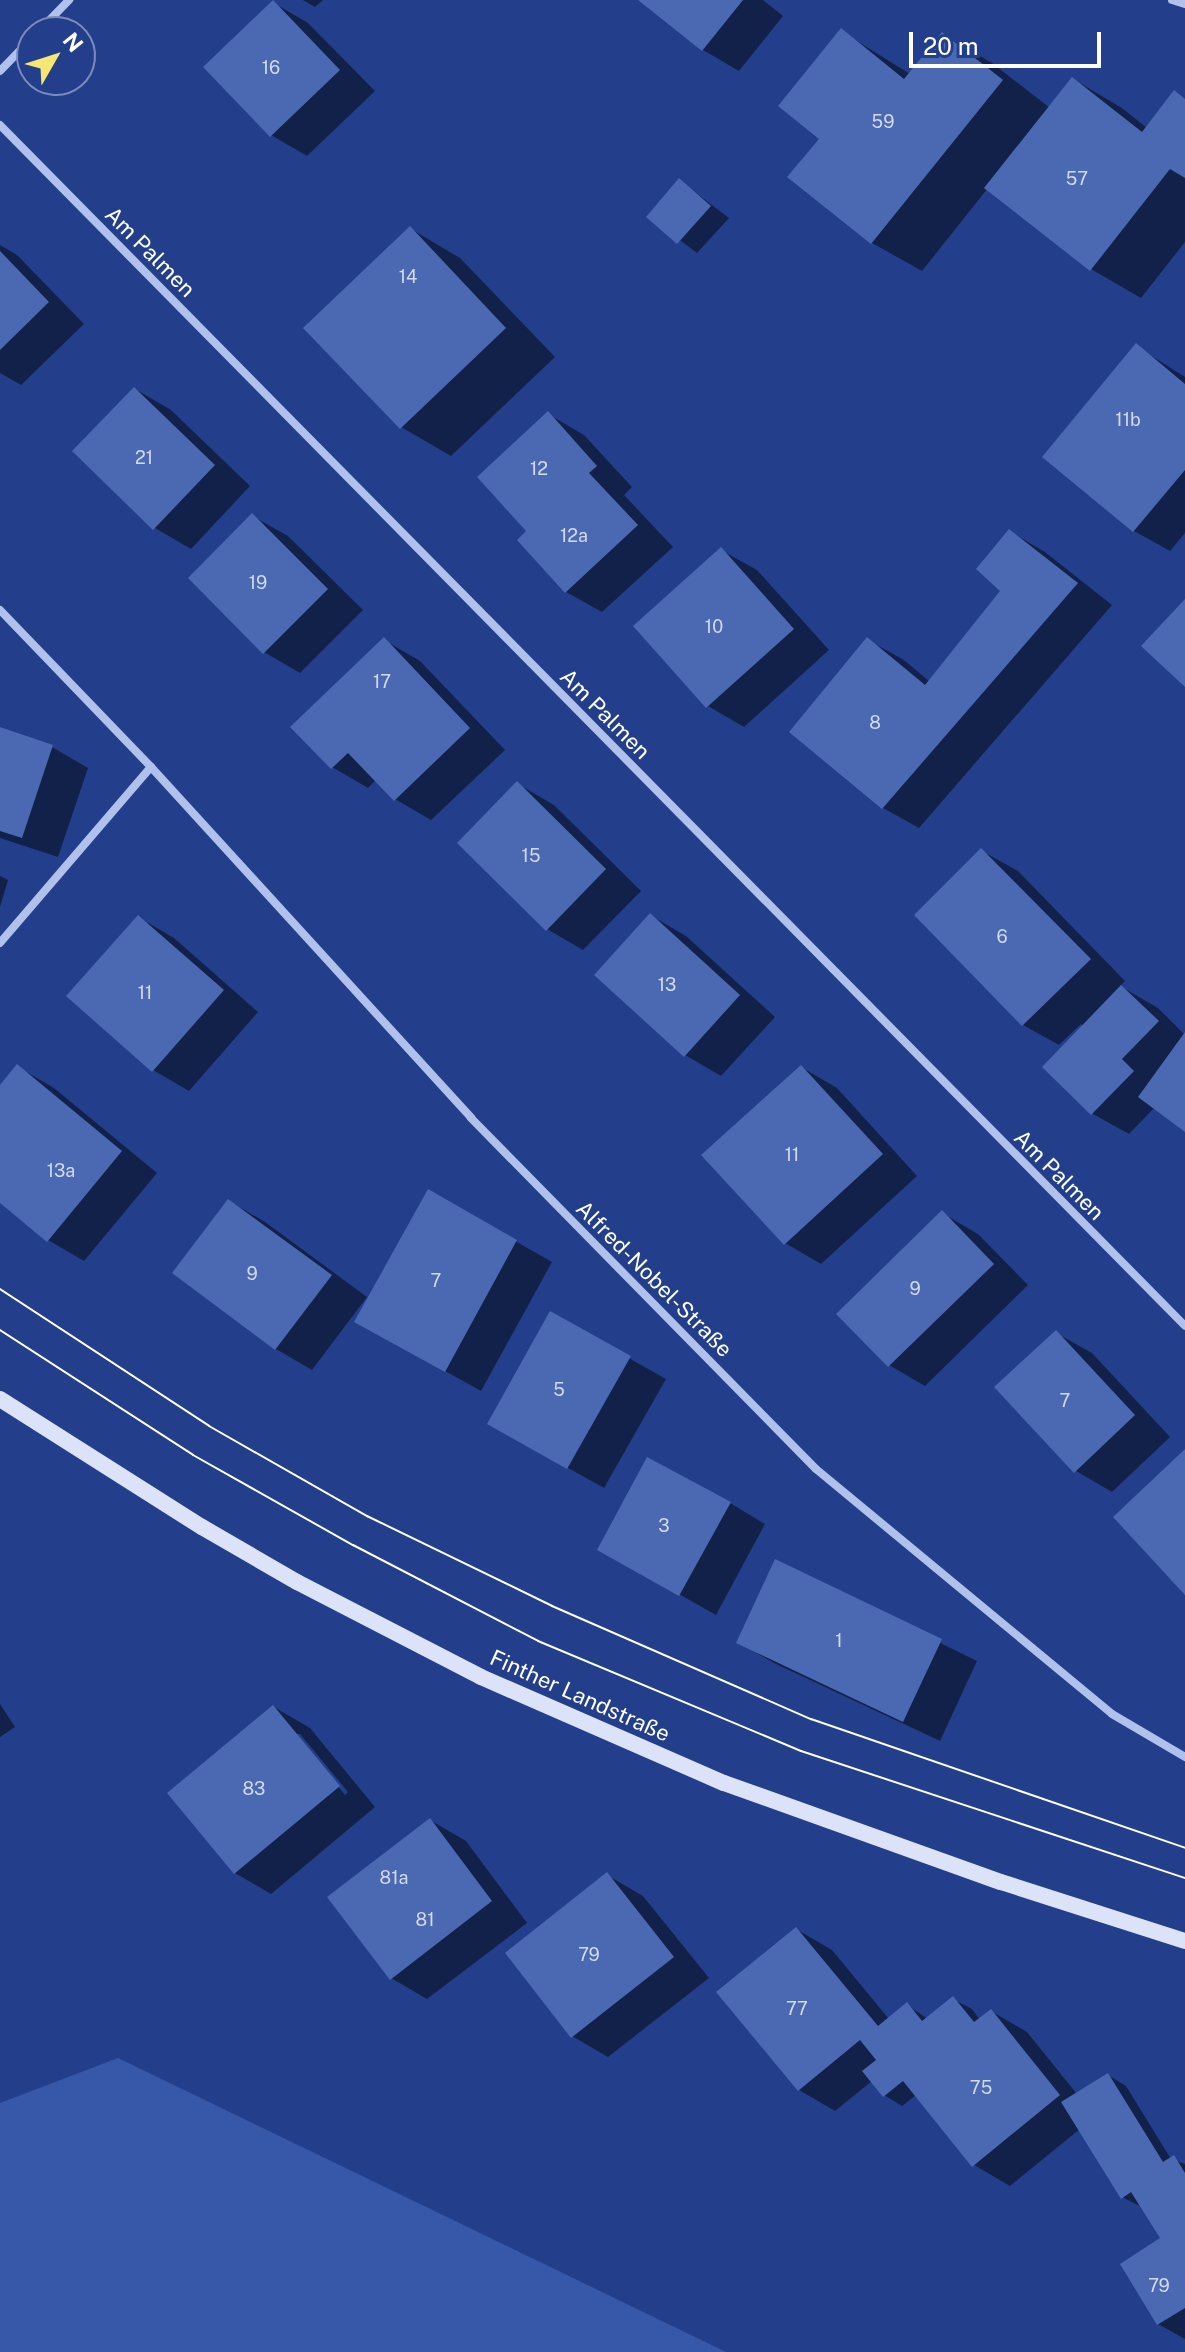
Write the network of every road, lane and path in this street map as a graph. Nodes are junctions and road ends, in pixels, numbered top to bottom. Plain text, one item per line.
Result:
1 (69, 0) edge
2 (1172, 0) edge
3 (1185, 4) edge
4 (54, 16) edge
5 (16, 54) edge
6 (0, 71) edge
7 (0, 125) edge
8 (0, 610) edge
9 (151, 767) junction
10 (0, 943) edge
11 (1185, 1326) edge
12 (0, 1399) edge
13 (1185, 1757) edge
14 (1185, 1941) edge

1 - 4 street
2 - 3 street
5 - 6 street
7 - 11 street, Am Palmen
8 - 9 street, Alfred-Nobel-Straße
9 - 10 street
9 - 13 street, Alfred-Nobel-Straße
12 - 14 main road, Finther Landstraße

